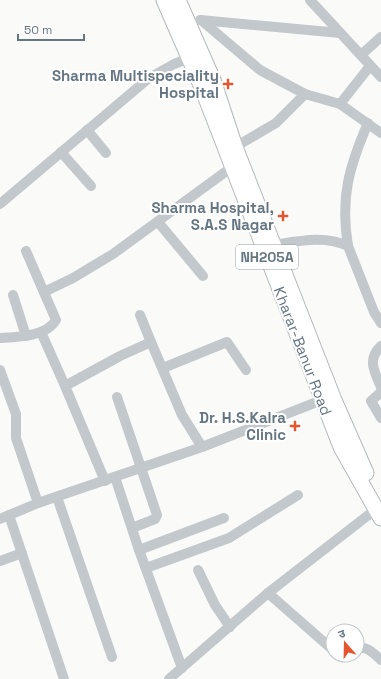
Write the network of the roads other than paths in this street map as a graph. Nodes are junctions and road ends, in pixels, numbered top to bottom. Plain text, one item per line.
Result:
1 (164, 0) edge
2 (178, 0) edge
3 (310, 0) edge
4 (189, 22) junction
5 (340, 33) junction
6 (381, 37) edge
7 (361, 55) junction
8 (196, 56) junction
9 (370, 66) junction
10 (381, 77) edge
11 (305, 94) junction
12 (340, 104) junction
13 (368, 123) junction
14 (87, 130) junction
15 (381, 132) edge
16 (235, 147) junction
17 (61, 152) junction
18 (106, 153) dead end
19 (232, 167) junction
20 (91, 186) dead end
21 (0, 204) edge
22 (158, 222) junction
23 (274, 245) junction
24 (348, 246) junction
25 (26, 251) dead end
26 (203, 276) dead end
27 (44, 292) junction
28 (13, 295) dead end
29 (140, 315) dead end
30 (381, 323) edge
31 (41, 332) junction
32 (26, 336) junction
33 (0, 338) edge
34 (151, 342) junction
35 (381, 346) edge
36 (163, 368) junction
37 (0, 370) edge
38 (246, 370) dead end
39 (65, 386) junction
40 (381, 386) edge
41 (381, 392) edge
42 (117, 398) dead end
43 (322, 400) junction
44 (381, 418) edge
45 (202, 447) junction
46 (142, 467) junction
47 (115, 477) junction
48 (105, 481) junction
49 (298, 496) dead end
50 (57, 497) junction
51 (38, 504) junction
52 (380, 508) edge
53 (5, 517) edge
54 (224, 518) dead end
55 (132, 528) junction
56 (139, 550) junction
57 (22, 553) junction
58 (0, 561) edge
59 (146, 568) junction
60 (198, 570) dead end
61 (268, 593) junction
62 (230, 627) junction
63 (325, 643) edge
64 (365, 647) edge
65 (112, 657) dead end
66 (381, 660) edge
67 (182, 668) junction
68 (64, 679) edge
69 (169, 679) edge

1 - 4 highway, Kharar-Banur Road / NH205A
2 - 4 highway, NH205A
3 - 5 street
4 - 5 street
4 - 8 highway, Kharar-Banur Road / NH205A
4 - 11 street
5 - 7 street
6 - 7 street
7 - 9 street
8 - 14 street
8 - 16 highway, NH205A
8 - 19 highway, Kharar-Banur Road / NH205A
9 - 10 street
9 - 12 street
11 - 12 street
11 - 16 street
12 - 13 street
13 - 15 street
13 - 24 street
14 - 17 street
14 - 18 street
16 - 23 highway, NH205A
17 - 20 street
17 - 21 street
19 - 22 street
19 - 43 highway, Kharar-Banur Road / NH205A
22 - 26 street
22 - 27 street
23 - 24 street
23 - 52 highway, NH205A
24 - 30 street
25 - 27 street
27 - 31 street
28 - 32 street
29 - 34 street
31 - 32 street
31 - 39 street
32 - 33 street
34 - 36 street
34 - 39 street
35 - 40 street
36 - 38 street
36 - 45 street
37 - 51 street
39 - 48 street
41 - 44 street
42 - 46 street
43 - 45 street
43 - 52 highway, Kharar-Banur Road / NH205A
45 - 46 street
46 - 47 street
46 - 55 street
47 - 48 street
47 - 55 street
48 - 50 street
49 - 59 street
50 - 51 street
50 - 65 street
51 - 53 street
52 - 61 street
53 - 57 street
54 - 56 street
55 - 56 street
56 - 59 street
57 - 58 street
57 - 68 street
59 - 67 street
60 - 62 street
61 - 62 street
61 - 63 street
62 - 67 street
64 - 66 street
67 - 69 street

